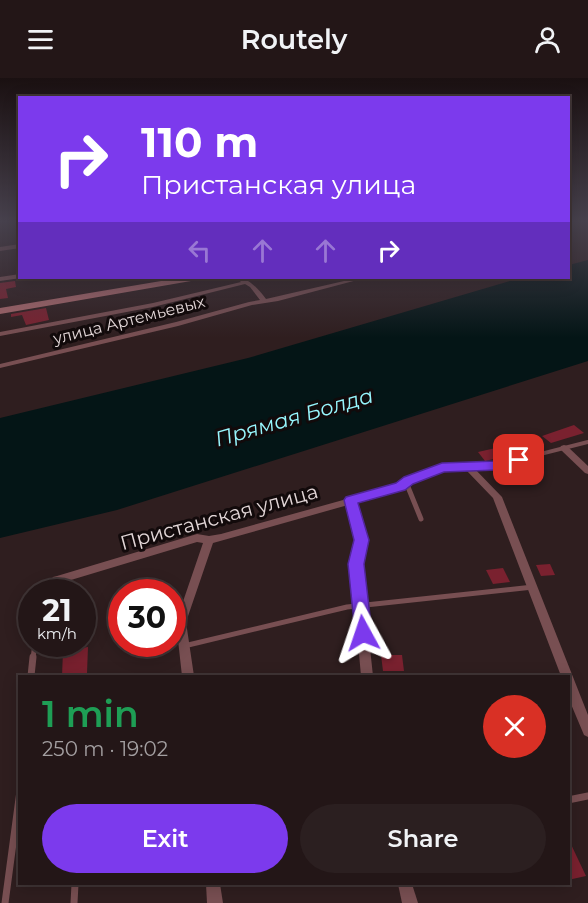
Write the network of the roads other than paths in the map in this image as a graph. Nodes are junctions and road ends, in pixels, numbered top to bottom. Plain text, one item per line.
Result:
1 (18, 276) edge
2 (0, 279) edge
3 (185, 279) edge
4 (241, 279) edge
5 (358, 279) edge
6 (246, 282) junction
7 (264, 300) junction
8 (0, 311) edge
9 (0, 334) edge
10 (0, 366) edge
11 (588, 442) edge
12 (564, 448) junction
13 (469, 468) junction
14 (588, 471) edge
15 (406, 482) junction
16 (351, 500) junction
17 (421, 519) dead end
18 (209, 540) junction
19 (60, 579) edge
20 (533, 587) junction
21 (186, 607) edge
22 (361, 607) junction
23 (186, 646) edge
24 (33, 657) edge
25 (185, 657) edge
26 (31, 675) edge
27 (188, 675) edge
28 (367, 675) edge
29 (566, 675) edge
30 (570, 686) edge
31 (588, 731) edge
32 (588, 796) edge
33 (570, 800) edge
34 (18, 806) edge
35 (75, 885) edge
36 (213, 885) edge
37 (405, 885) edge
38 (5, 903) edge
39 (74, 903) edge
40 (215, 903) edge
41 (410, 903) edge

1 - 2 street
3 - 8 street
4 - 6 street
5 - 7 street, улица Артемьевых
6 - 7 street
6 - 9 street
7 - 10 street, улица Артемьевых
11 - 12 lane
12 - 13 lane
12 - 14 street
13 - 15 street, Пристанская улица
13 - 20 street
15 - 16 street, Пристанская улица
15 - 17 lane
16 - 18 street, Пристанская улица
16 - 22 street
18 - 19 street, Пристанская улица
18 - 21 street
20 - 22 lane
20 - 29 street
22 - 23 lane
22 - 28 street
24 - 26 lane
25 - 27 street
30 - 31 street
32 - 33 lane
34 - 38 lane
35 - 39 lane
36 - 40 street
37 - 41 street

